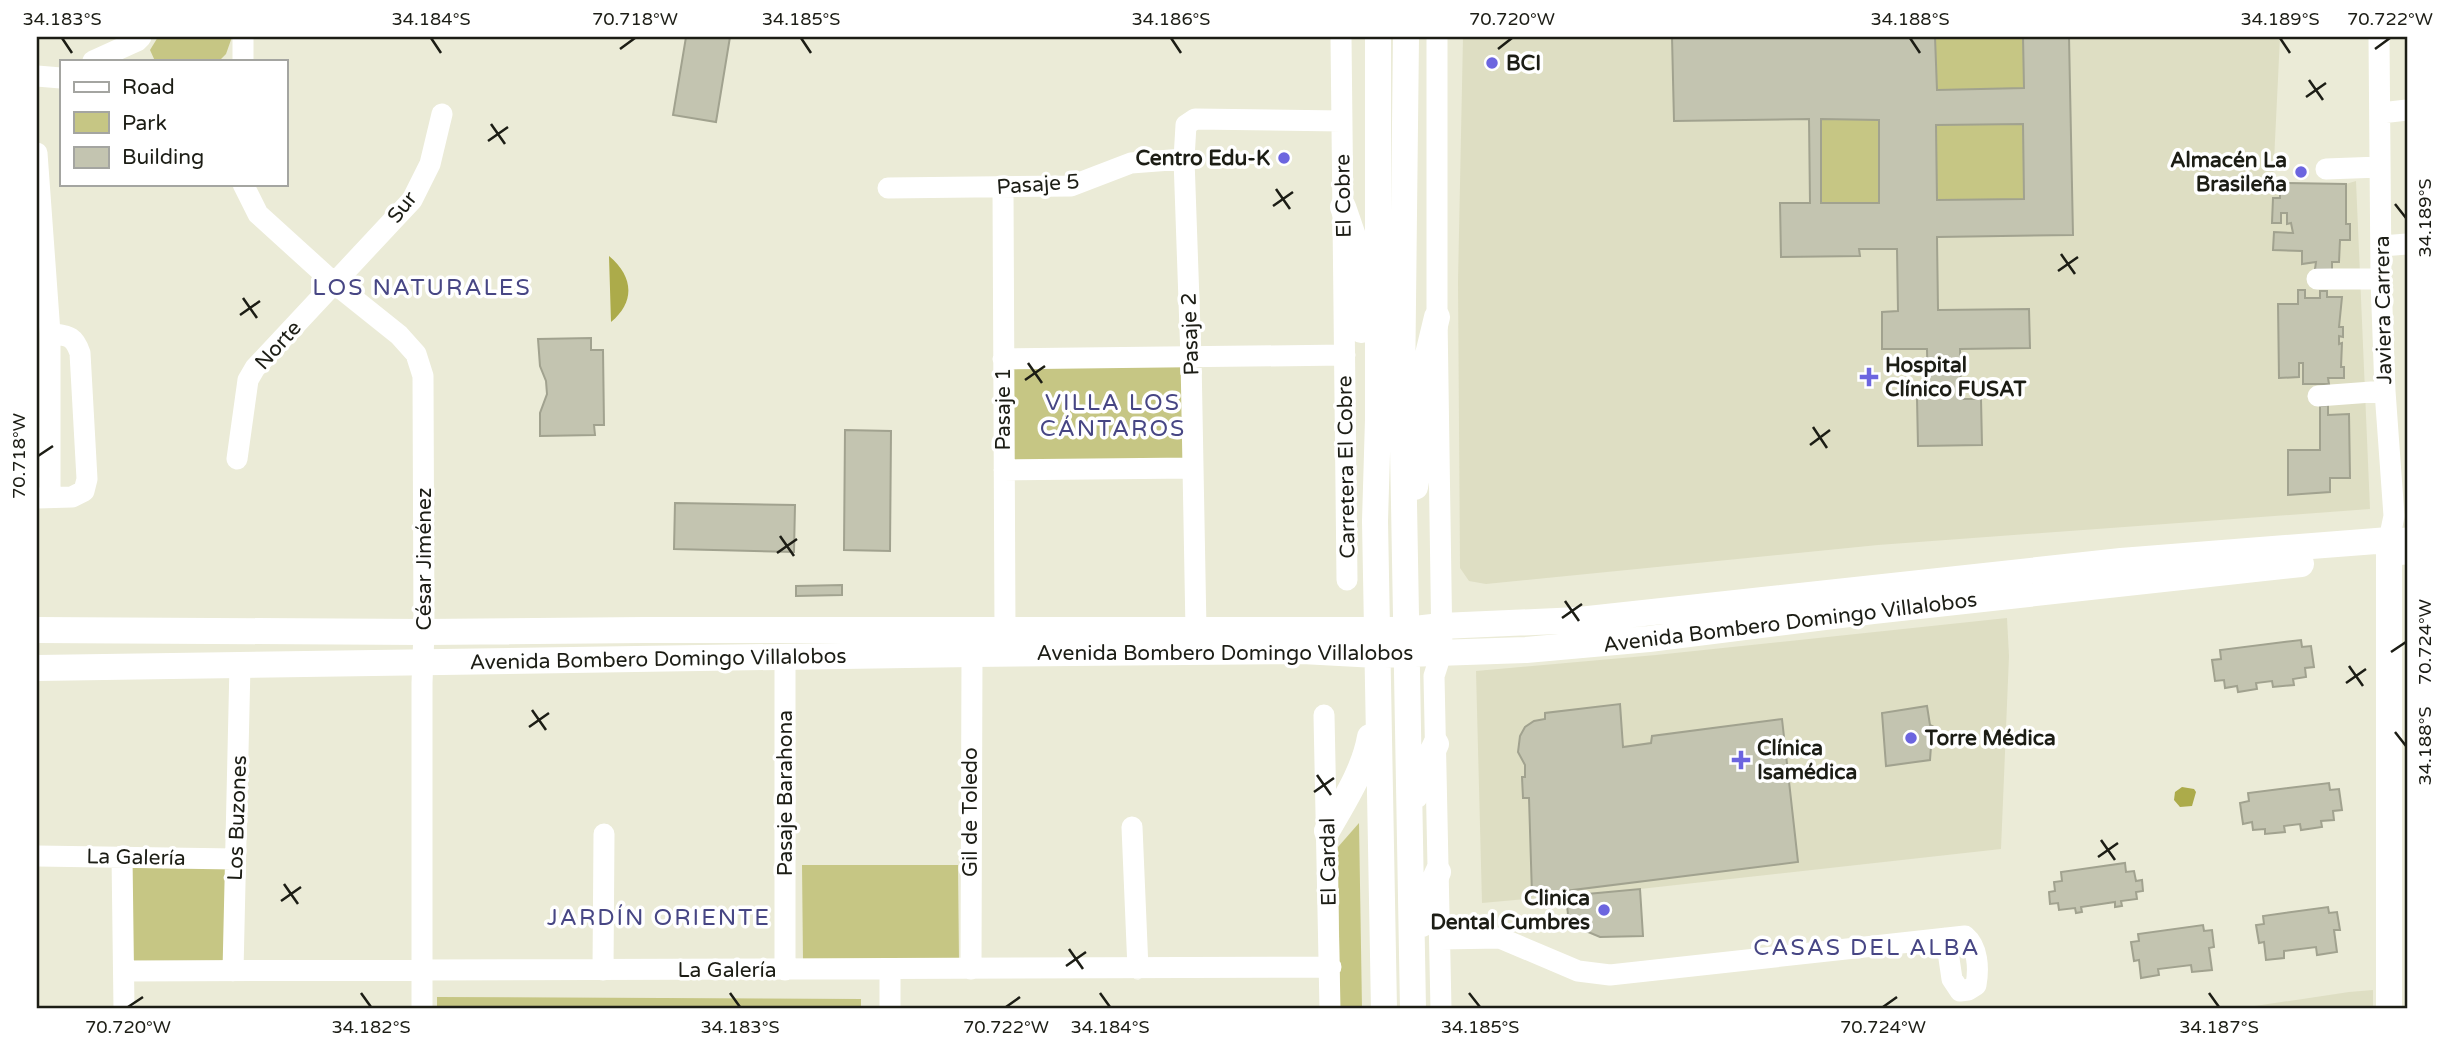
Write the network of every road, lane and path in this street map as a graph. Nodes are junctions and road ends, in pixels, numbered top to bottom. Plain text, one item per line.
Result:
1 (243, 37) edge
2 (1341, 37) edge
3 (1378, 37) edge
4 (1406, 37) edge
5 (1437, 37) edge
6 (2379, 37) edge
7 (139, 46) edge
8 (96, 60) edge
9 (243, 60) edge
10 (2407, 110) edge
11 (2381, 113) junction
12 (442, 114) dead end
13 (1342, 121) junction
14 (37, 153) edge
15 (1184, 159) junction
16 (2380, 167) junction
17 (2326, 169) dead end
18 (244, 186) edge
19 (888, 188) dead end
20 (1003, 188) junction
21 (1343, 207) junction
22 (2407, 244) edge
23 (2382, 246) junction
24 (2318, 279) dead end
25 (2381, 279) junction
26 (334, 283) junction
27 (1437, 317) junction
28 (50, 333) junction
29 (1345, 355) junction
30 (1191, 358) junction
31 (1003, 359) junction
32 (2385, 391) junction
33 (2318, 396) dead end
34 (1378, 420) junction
35 (237, 459) dead end
36 (1192, 468) junction
37 (1004, 470) junction
38 (43, 498) edge
39 (1404, 511) junction
40 (2398, 547) edge
41 (1347, 580) dead end
42 (37, 630) edge
43 (1005, 630) junction
44 (1196, 630) junction
45 (424, 632) junction
46 (1442, 638) junction
47 (1377, 642) junction
48 (1406, 642) junction
49 (972, 654) junction
50 (785, 658) junction
51 (424, 661) junction
52 (240, 665) junction
53 (37, 668) edge
54 (1377, 712) junction
55 (1324, 715) dead end
56 (1436, 744) junction
57 (1410, 818) junction
58 (1132, 827) dead end
59 (1327, 831) junction
60 (604, 834) dead end
61 (37, 856) edge
62 (122, 856) junction
63 (235, 859) junction
64 (1438, 872) junction
65 (1946, 938) dead end
66 (1440, 939) junction
67 (2398, 965) edge
68 (1331, 967) junction
69 (971, 969) junction
70 (1138, 969) junction
71 (603, 970) junction
72 (785, 970) junction
73 (890, 970) junction
74 (124, 971) junction
75 (233, 971) junction
76 (422, 971) junction
77 (1415, 996) edge
78 (124, 1009) edge
79 (422, 1009) edge
80 (890, 1009) edge
81 (1330, 1009) edge
82 (1384, 1009) edge
83 (1441, 1009) edge
84 (2389, 1009) edge

1 - 9 street
2 - 13 street, El Cobre
3 - 34 main road
4 - 39 main road
5 - 27 street
6 - 11 street, Javiera Carrera
7 - 8 street
10 - 11 street
11 - 16 street, Javiera Carrera
12 - 26 street, Sur
13 - 15 street, Pasaje 2
13 - 21 street, El Cobre
14 - 28 street
15 - 20 street, Pasaje 5
15 - 30 street, Pasaje 2
16 - 17 street
16 - 23 street, Javiera Carrera
18 - 26 street, César Jiménez
19 - 20 street, Pasaje 5
20 - 31 street, Pasaje 1
21 - 29 street, El Cobre
21 - 34 main road
22 - 23 street
23 - 25 street, Javiera Carrera
24 - 25 street
25 - 32 street, Javiera Carrera
26 - 35 street, Norte
26 - 45 street, César Jiménez
27 - 39 main road
27 - 46 street
28 - 38 street
28 - 38 street
29 - 30 street
29 - 41 street, Carretera El Cobre
30 - 31 street
30 - 36 street, Pasaje 2
31 - 37 street, Pasaje 1
32 - 33 street
32 - 40 street, Javiera Carrera
34 - 47 main road
36 - 37 street
36 - 44 street, Pasaje 2
37 - 43 street, Pasaje 1
39 - 48 main road
40 - 46 main road, Avenida Bombero Domingo Villalobos
40 - 67 main road
42 - 45 main road, Avenida Bombero Domingo Villalobos
43 - 44 main road, Avenida Bombero Domingo Villalobos
43 - 45 main road, Avenida Bombero Domingo Villalobos
44 - 47 main road, Avenida Bombero Domingo Villalobos
45 - 51 street, César Jiménez
46 - 48 main road, Avenida Bombero Domingo Villalobos
46 - 56 street
47 - 48 main road, Avenida Bombero Domingo Villalobos
47 - 49 main road, Avenida Bombero Domingo Villalobos
47 - 54 main road
48 - 57 main road
49 - 50 main road, Avenida Bombero Domingo Villalobos
49 - 69 street, Gil de Toledo
50 - 51 main road, Avenida Bombero Domingo Villalobos
50 - 72 street, Pasaje Barahona
51 - 52 main road, Avenida Bombero Domingo Villalobos
51 - 76 street, César Jiménez
52 - 53 main road, Avenida Bombero Domingo Villalobos
52 - 63 street, Los Buzones
54 - 59 main road
54 - 82 main road
55 - 59 street, El Cardal
56 - 57 main road
56 - 64 street
57 - 77 main road
58 - 70 street
59 - 68 street, El Cardal
60 - 71 street
61 - 62 street, La Galería
62 - 63 street, La Galería
62 - 74 street
63 - 75 street, Los Buzones
64 - 66 street
64 - 77 main road
65 - 66 street
66 - 83 street
67 - 84 main road
68 - 70 street, La Galería
68 - 81 street, El Cardal
69 - 70 street, La Galería
69 - 73 street, La Galería
71 - 72 street, La Galería
71 - 76 street, La Galería
72 - 73 street, La Galería
73 - 80 street
74 - 75 street, La Galería
74 - 78 street
75 - 76 street, La Galería
76 - 79 street, César Jiménez

